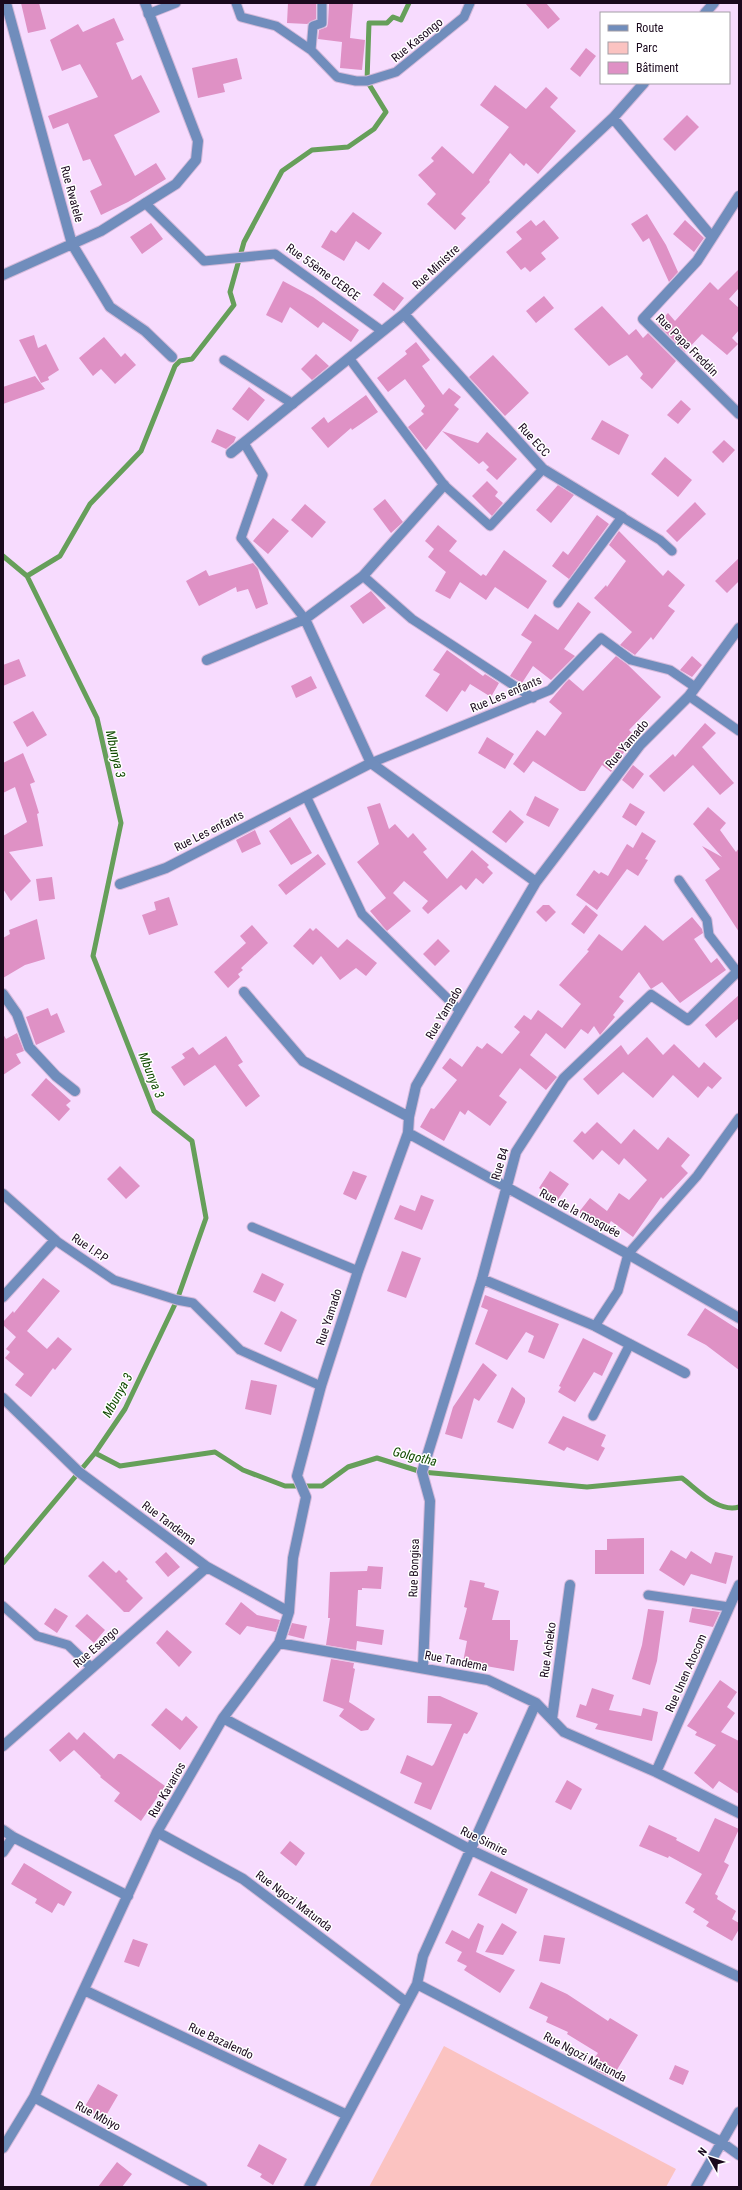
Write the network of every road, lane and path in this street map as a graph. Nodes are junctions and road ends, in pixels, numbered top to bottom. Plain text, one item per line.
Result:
1 (6, 3) edge
2 (145, 3) edge
3 (176, 3) edge
4 (236, 3) edge
5 (322, 3) edge
6 (470, 3) edge
7 (714, 3) edge
8 (706, 12) edge
9 (148, 14) junction
10 (311, 50) junction
11 (643, 84) edge
12 (613, 118) junction
13 (739, 196) edge
14 (145, 203) junction
15 (711, 236) junction
16 (72, 244) junction
17 (3, 275) edge
18 (404, 314) junction
19 (382, 332) junction
20 (172, 356) dead end
21 (349, 358) junction
22 (224, 360) dead end
23 (293, 404) junction
24 (739, 414) edge
25 (244, 443) junction
26 (231, 453) dead end
27 (543, 469) junction
28 (444, 484) junction
29 (622, 517) junction
30 (672, 550) dead end
31 (362, 576) junction
32 (558, 603) dead end
33 (305, 619) junction
34 (739, 628) edge
35 (207, 660) dead end
36 (695, 687) junction
37 (689, 696) junction
38 (534, 698) junction
39 (739, 731) edge
40 (372, 763) junction
41 (306, 796) junction
42 (679, 880) dead end
43 (536, 882) junction
44 (120, 884) dead end
45 (738, 972) edge
46 (244, 992) dead end
47 (3, 994) edge
48 (460, 1011) junction
49 (76, 1091) dead end
50 (409, 1117) junction
51 (739, 1118) edge
52 (408, 1133) junction
53 (506, 1188) junction
54 (3, 1194) edge
55 (252, 1227) dead end
56 (55, 1240) junction
57 (628, 1254) junction
58 (358, 1271) junction
59 (482, 1279) junction
60 (3, 1297) edge
61 (739, 1318) edge
62 (595, 1326) junction
63 (630, 1344) junction
64 (685, 1374) dead end
65 (321, 1386) junction
66 (3, 1398) edge
67 (593, 1416) dead end
68 (422, 1472) joint
69 (306, 1497) joint
70 (207, 1567) junction
71 (570, 1585) dead end
72 (739, 1585) edge
73 (648, 1595) dead end
74 (3, 1606) edge
75 (729, 1607) junction
76 (288, 1612) junction
77 (279, 1643) junction
78 (423, 1667) junction
79 (92, 1668) junction
80 (536, 1703) junction
81 (223, 1718) junction
82 (552, 1719) junction
83 (3, 1746) edge
84 (656, 1772) junction
85 (739, 1813) edge
86 (3, 1830) edge
87 (157, 1832) junction
88 (13, 1837) junction
89 (471, 1850) junction
90 (3, 1852) edge
91 (128, 1896) junction
92 (739, 1977) edge
93 (417, 1984) junction
94 (84, 1990) junction
95 (407, 2003) junction
96 (34, 2097) junction
97 (739, 2112) edge
98 (347, 2115) junction
99 (720, 2142) junction
100 (3, 2148) edge
101 (739, 2155) edge
102 (202, 2187) edge
103 (310, 2187) edge
104 (696, 2187) edge

1 - 16 street, Rue Rwatele
2 - 9 street
3 - 9 lane
4 - 10 lane
5 - 10 lane
6 - 10 lane, Rue Kasongo
7 - 8 street
9 - 14 street
11 - 12 street, Rue Ministre
12 - 15 street
12 - 18 street, Rue Ministre
13 - 15 street
14 - 16 street
14 - 19 lane, Rue 55ème CEBCE
15 - 24 street, Rue Papa Freddin
16 - 17 street
16 - 20 street, Rue Rwatele
18 - 19 street, Rue Ministre
18 - 27 street, Rue ECC
19 - 21 street, Rue Ministre
21 - 23 street, Rue Ministre
21 - 28 lane
22 - 23 lane
23 - 25 street, Rue Ministre
25 - 26 street, Rue Ministre
25 - 33 lane
27 - 28 lane
27 - 29 street, Rue ECC
28 - 31 street
29 - 30 lane, Rue ECC
29 - 32 lane
31 - 33 street
31 - 38 lane
33 - 35 street
33 - 40 street
34 - 36 street, Rue Yamado
36 - 37 street, Rue Yamado
36 - 38 lane, Rue Les enfants
37 - 39 lane
37 - 43 street, Rue Yamado
38 - 40 lane, Rue Les enfants
40 - 41 street, Rue Les enfants
40 - 43 street
41 - 44 street, Rue Les enfants
41 - 48 lane
42 - 45 lane
43 - 48 street, Rue Yamado
45 - 53 street, Rue B4
46 - 50 street
47 - 49 street
48 - 50 street, Rue Yamado
50 - 52 street, Rue Yamado
51 - 57 lane
52 - 53 street, Rue de la mosquée
52 - 58 street, Rue Yamado
53 - 57 street, Rue de la mosquée
53 - 59 street, Rue B4
54 - 56 street, Rue I.P.P
55 - 58 lane
56 - 60 street
56 - 65 lane, Rue I.P.P
57 - 61 street, Rue de la mosquée
57 - 62 lane
58 - 65 street, Rue Yamado
59 - 62 street
59 - 68 street, Rue B4
62 - 63 street
63 - 64 street
63 - 67 lane
65 - 69 street, Rue Yamado
66 - 70 street, Rue Tandema
68 - 78 street, Rue Bongisa
69 - 76 street, Rue Kavarios
70 - 76 street, Rue Tandema
70 - 79 street, Rue Esengo
71 - 82 street, Rue Acheko
72 - 75 street, Rue Unen Atocom
73 - 75 lane
74 - 79 lane
75 - 84 street, Rue Unen Atocom
76 - 77 street, Rue Kavarios
77 - 78 street, Rue Tandema
77 - 81 street, Rue Kavarios
78 - 80 street, Rue Tandema
79 - 83 street, Rue Esengo
80 - 82 street, Rue Tandema
80 - 89 street
81 - 87 street, Rue Kavarios
81 - 89 street, Rue Simire
82 - 84 street, Rue Tandema
84 - 85 street, Rue Tandema
86 - 88 street
87 - 91 street, Rue Kavarios
87 - 95 street, Rue Ngozi Matunda
88 - 90 street
88 - 91 street
89 - 92 street, Rue Simire
89 - 93 street
91 - 94 street, Rue Kavarios
93 - 95 street
93 - 99 street, Rue Ngozi Matunda
94 - 96 street, Rue Kavarios
94 - 98 street, Rue Bazalendo
95 - 98 street
96 - 100 street
96 - 102 street, Rue Mbiyo
97 - 99 street
98 - 103 street
99 - 101 street, Rue Ngozi Matunda
99 - 104 street

